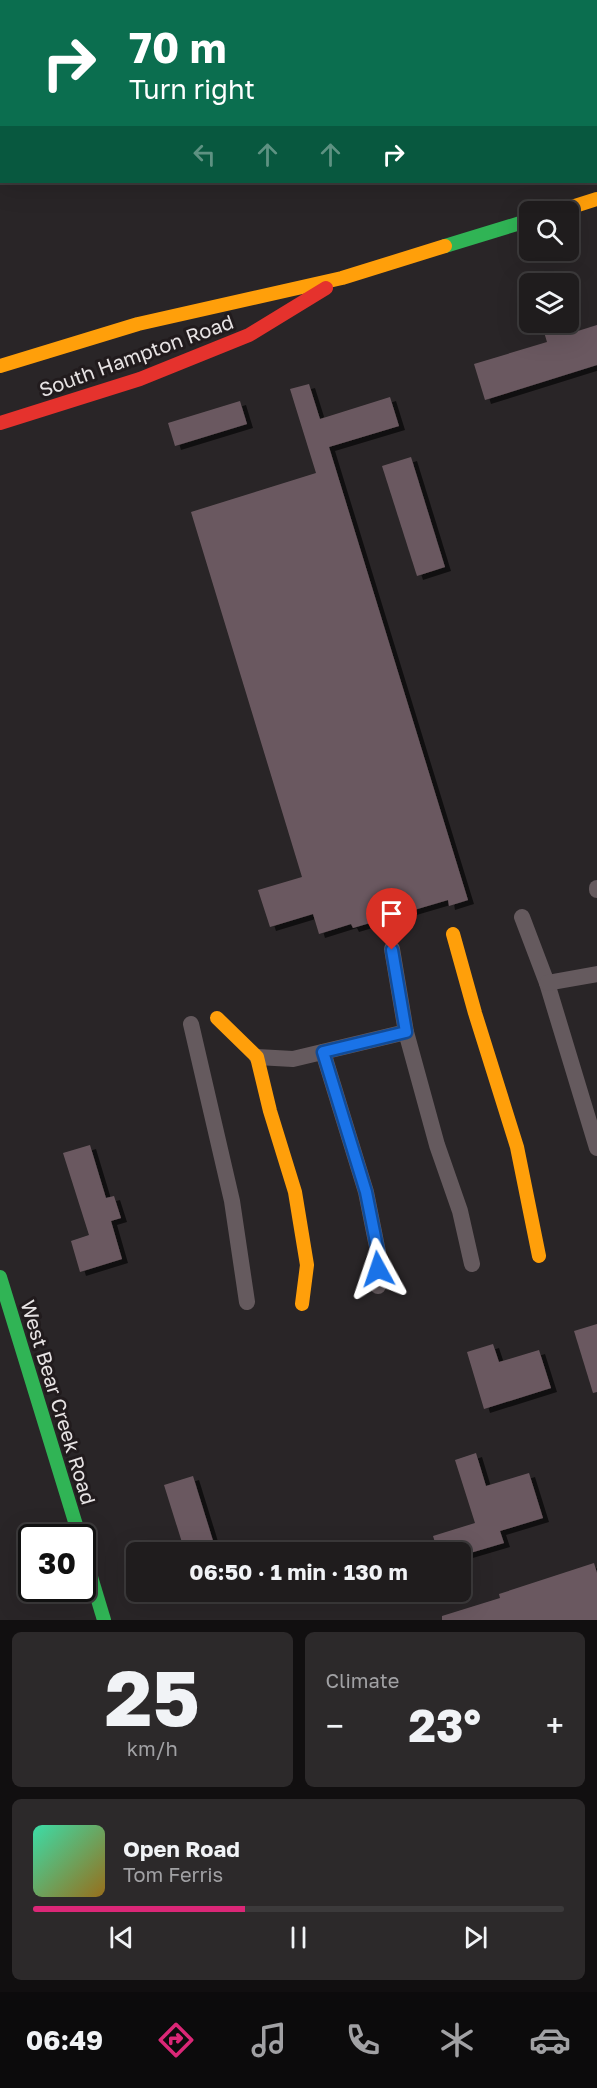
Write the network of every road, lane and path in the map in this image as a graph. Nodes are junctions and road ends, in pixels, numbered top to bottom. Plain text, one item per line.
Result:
1 (597, 199) edge
2 (579, 205) edge
3 (519, 223) edge
4 (342, 278) junction
5 (0, 366) edge
6 (0, 423) edge
7 (522, 917) dead end
8 (453, 934) dead end
9 (392, 950) dead end
10 (597, 974) edge
11 (547, 983) junction
12 (217, 1018) dead end
13 (191, 1024) dead end
14 (406, 1032) junction
15 (323, 1052) junction
16 (257, 1057) junction
17 (597, 1148) edge
18 (539, 1256) dead end
19 (472, 1264) dead end
20 (0, 1278) edge
21 (378, 1286) dead end
22 (247, 1302) dead end
23 (302, 1304) dead end
24 (76, 1524) edge
25 (96, 1591) edge
26 (105, 1620) edge

1 - 2 main road
3 - 4 main road, South Hampton Road
4 - 5 main road, South Hampton Road
4 - 6 main road, South Hampton Road
7 - 11 street
8 - 18 main road
9 - 14 street
10 - 11 street
11 - 17 street
12 - 16 main road
13 - 22 street
14 - 15 street
14 - 19 street
15 - 16 street
15 - 21 street
16 - 23 main road
20 - 24 main road, West Bear Creek Road
25 - 26 main road

